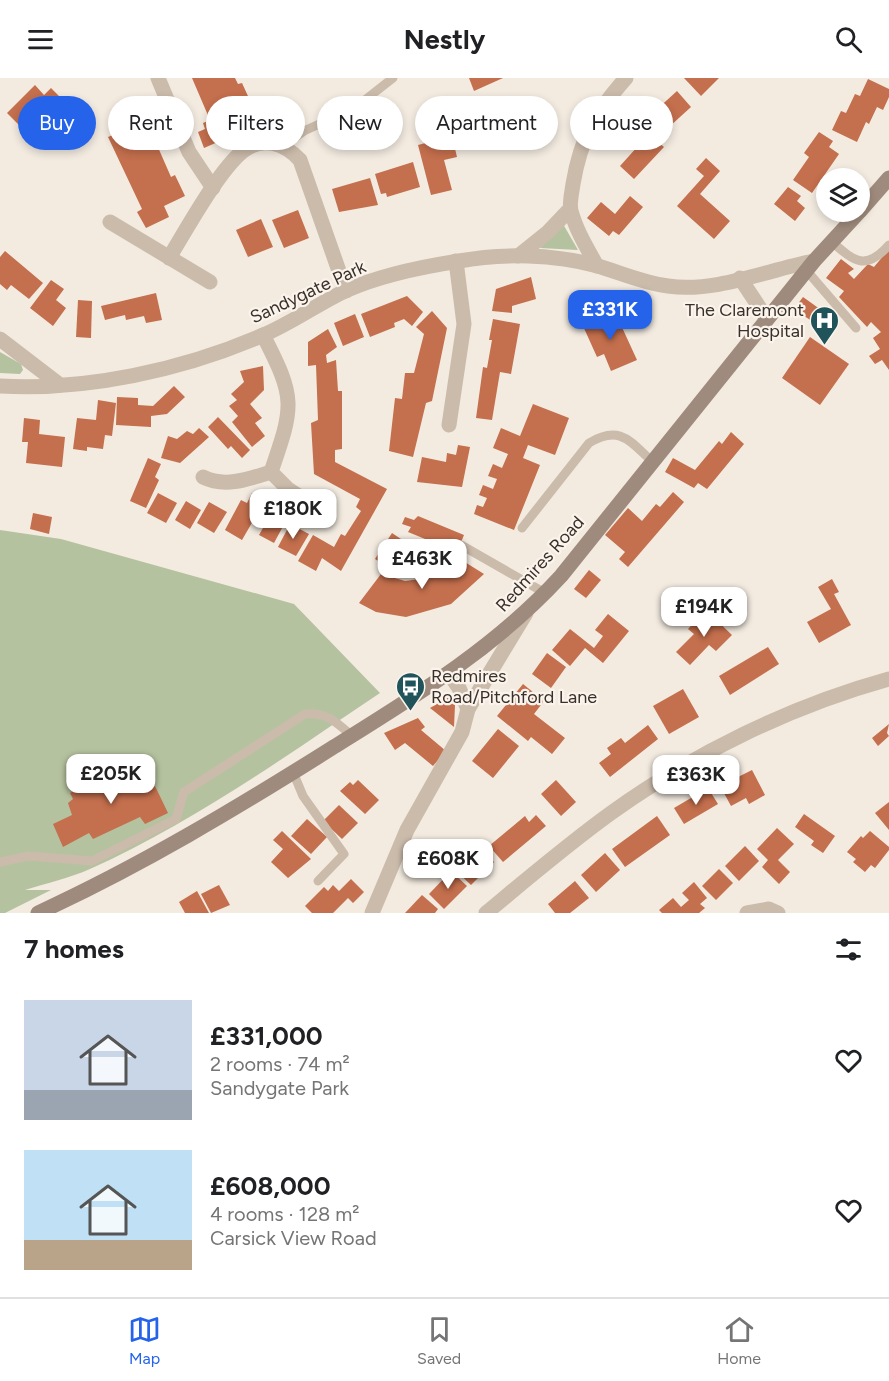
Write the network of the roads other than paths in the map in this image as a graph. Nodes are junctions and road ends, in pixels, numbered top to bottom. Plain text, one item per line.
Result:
1 (158, 78) edge
2 (393, 78) edge
3 (626, 78) edge
4 (305, 131) edge
5 (247, 150) edge
6 (288, 150) edge
7 (889, 178) edge
8 (213, 188) junction
9 (870, 199) edge
10 (570, 209) junction
11 (110, 222) dead end
12 (849, 222) edge
13 (832, 242) junction
14 (889, 246) edge
15 (518, 256) junction
16 (169, 258) junction
17 (456, 261) junction
18 (597, 266) junction
19 (811, 266) junction
20 (740, 279) junction
21 (210, 282) dead end
22 (346, 291) junction
23 (767, 320) junction
24 (856, 328) dead end
25 (263, 335) junction
26 (0, 339) edge
27 (60, 385) junction
28 (0, 386) edge
29 (449, 425) dead end
30 (654, 463) junction
31 (271, 472) junction
32 (203, 477) dead end
33 (322, 511) dead end
34 (522, 528) dead end
35 (409, 554) dead end
36 (545, 593) junction
37 (528, 611) junction
38 (449, 673) junction
39 (889, 679) edge
40 (468, 709) junction
41 (352, 736) junction
42 (293, 772) junction
43 (0, 862) edge
44 (318, 881) dead end
45 (38, 913) edge
46 (372, 913) edge
47 (486, 913) edge
48 (747, 913) edge
49 (778, 913) edge

1 - 8 street
2 - 4 lane
3 - 10 street
5 - 8 street
6 - 22 street
7 - 9 street, Redmires Road
8 - 16 street
10 - 15 street
10 - 18 street
11 - 16 street
12 - 13 street, Redmires Road
13 - 14 lane
13 - 19 street, Redmires Road
15 - 17 street, Sandygate Park
15 - 18 street, Sandygate Park
16 - 21 street
17 - 22 street, Sandygate Park
17 - 29 street
18 - 20 street, Sandygate Park
19 - 20 street, Sandygate Park
19 - 23 street, Redmires Road
19 - 24 lane
20 - 23 street
22 - 25 street, Sandygate Park
23 - 30 street, Redmires Road
25 - 27 street, Sandygate Park
25 - 31 street
26 - 27 street
27 - 28 street, Sandygate Park
30 - 34 lane
30 - 36 street, Redmires Road
31 - 32 street
31 - 33 street
35 - 36 lane
36 - 37 street, Redmires Road
37 - 38 street, Redmires Road
37 - 40 street
38 - 40 street
38 - 41 street, Redmires Road
39 - 47 street
40 - 46 street
41 - 42 street, Redmires Road
41 - 43 lane
42 - 44 lane
42 - 45 street, Redmires Road
48 - 49 street

